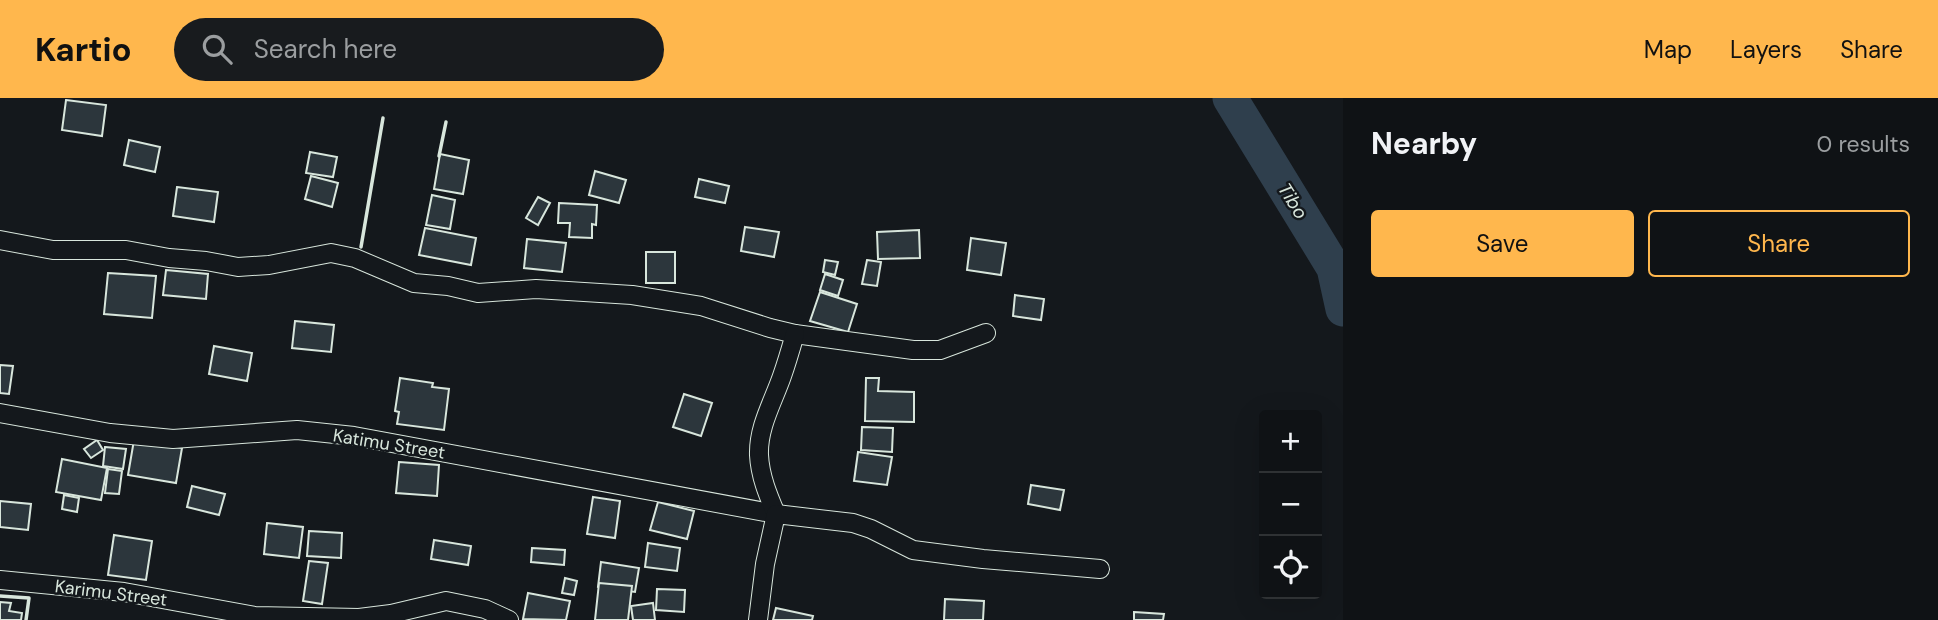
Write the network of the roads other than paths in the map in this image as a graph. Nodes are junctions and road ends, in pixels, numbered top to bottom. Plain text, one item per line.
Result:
1 (0, 240) edge
2 (986, 333) dead end
3 (795, 334) junction
4 (0, 413) edge
5 (776, 514) junction
6 (1100, 569) dead end
7 (0, 580) edge
8 (509, 620) edge
9 (758, 620) edge

1 - 3 street
2 - 3 street
3 - 5 street
4 - 5 street, Katimu Street
5 - 6 street, Katimu Street
5 - 9 street
7 - 8 street, Karimu Street

